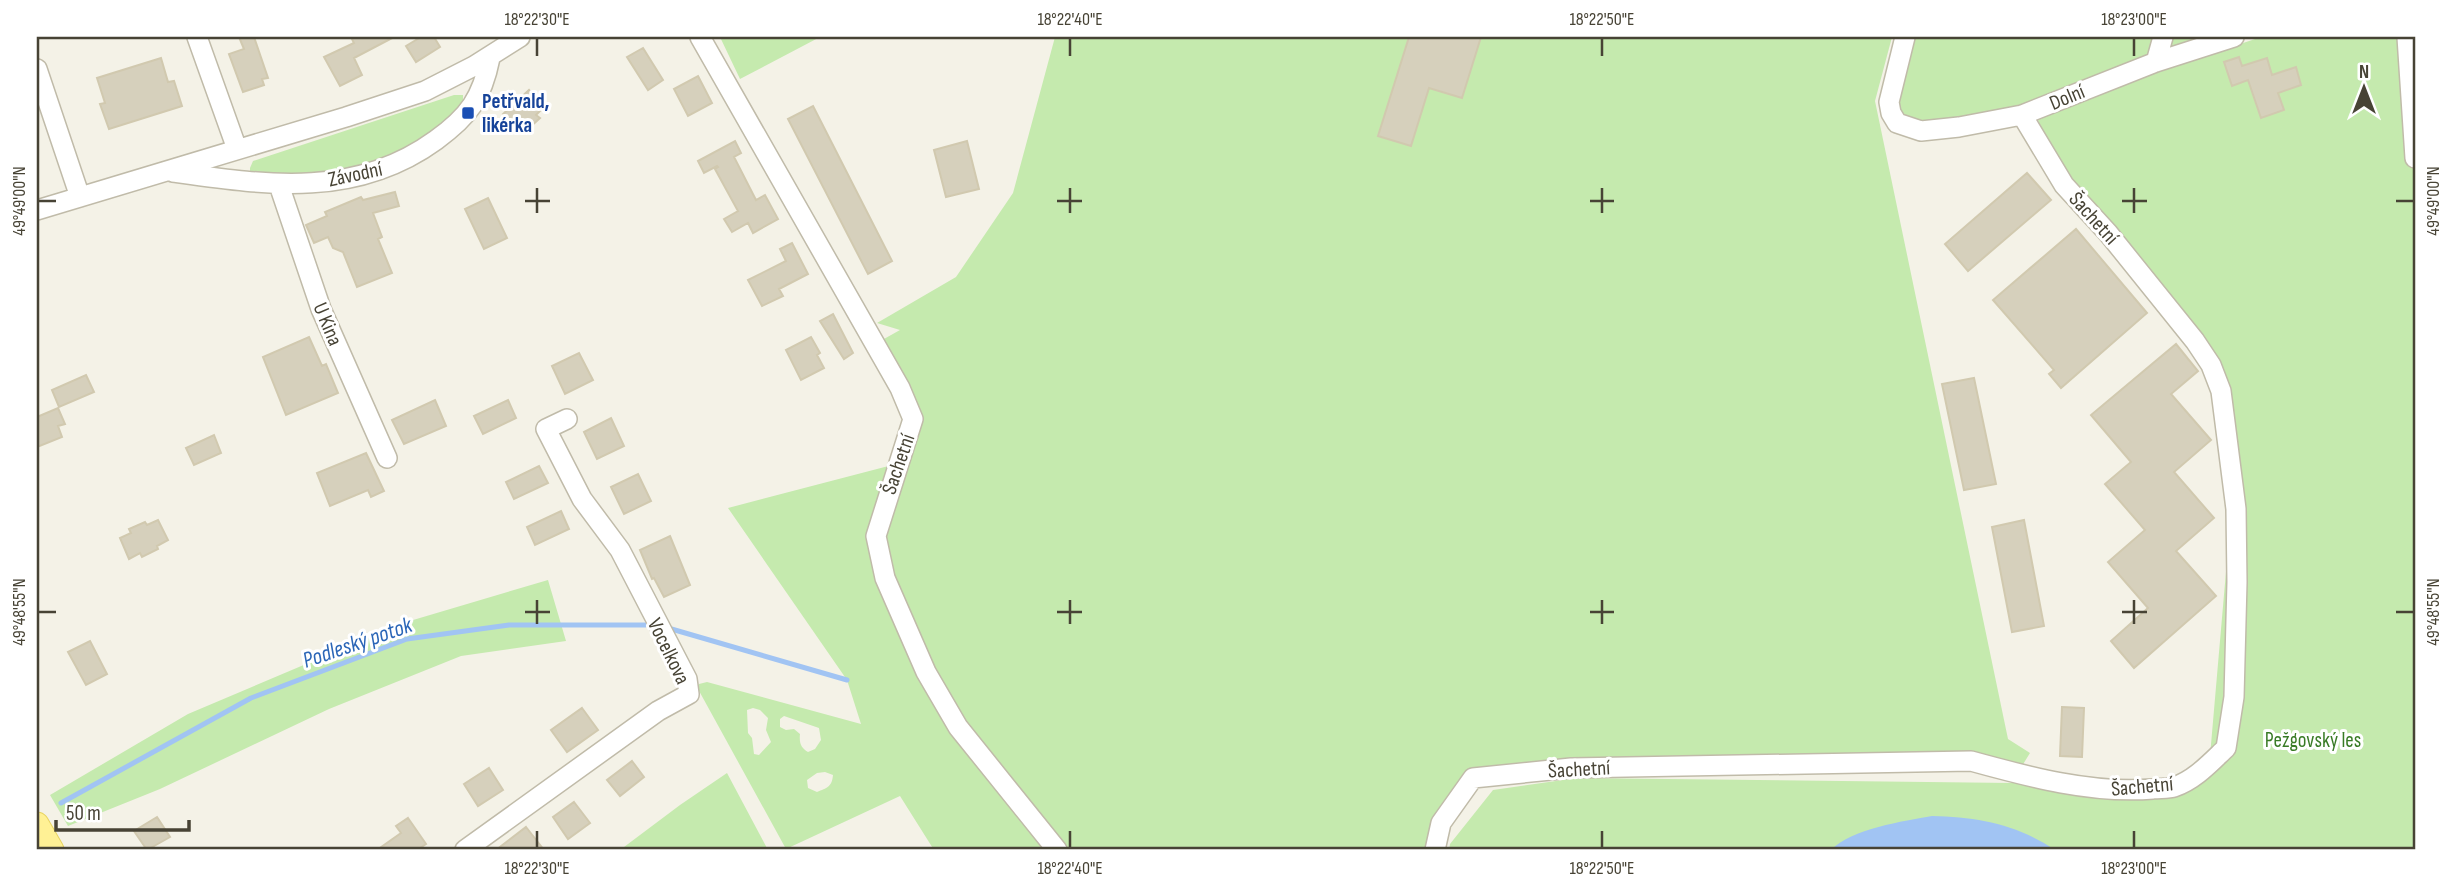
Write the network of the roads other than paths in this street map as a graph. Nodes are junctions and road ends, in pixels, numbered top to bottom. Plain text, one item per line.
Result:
1 (197, 37) edge
2 (520, 37) edge
3 (700, 37) edge
4 (1905, 37) edge
5 (2163, 37) edge
6 (2234, 37) edge
7 (2407, 37) edge
8 (490, 58) junction
9 (2156, 62) junction
10 (37, 69) edge
11 (2022, 115) junction
12 (237, 149) junction
13 (2415, 158) edge
14 (165, 171) junction
15 (279, 185) junction
16 (80, 197) junction
17 (37, 211) edge
18 (567, 419) dead end
19 (387, 458) dead end
20 (37, 824) edge
21 (52, 850) edge
22 (466, 850) edge
23 (1057, 850) edge
24 (1435, 850) edge

1 - 12 street
2 - 8 street, Závodní
3 - 23 street, Šachetní
4 - 11 street, Dolní
5 - 9 street
6 - 9 street, Dolní
7 - 13 street
8 - 12 street, Závodní
8 - 15 street, Závodní
9 - 11 street, Dolní
10 - 16 street
11 - 24 street, Šachetní
12 - 14 street, Závodní
14 - 15 street, Závodní
14 - 16 street, Závodní
15 - 19 street, U Kina
16 - 17 street, Závodní
18 - 22 street, Vocelkova
20 - 21 main road

